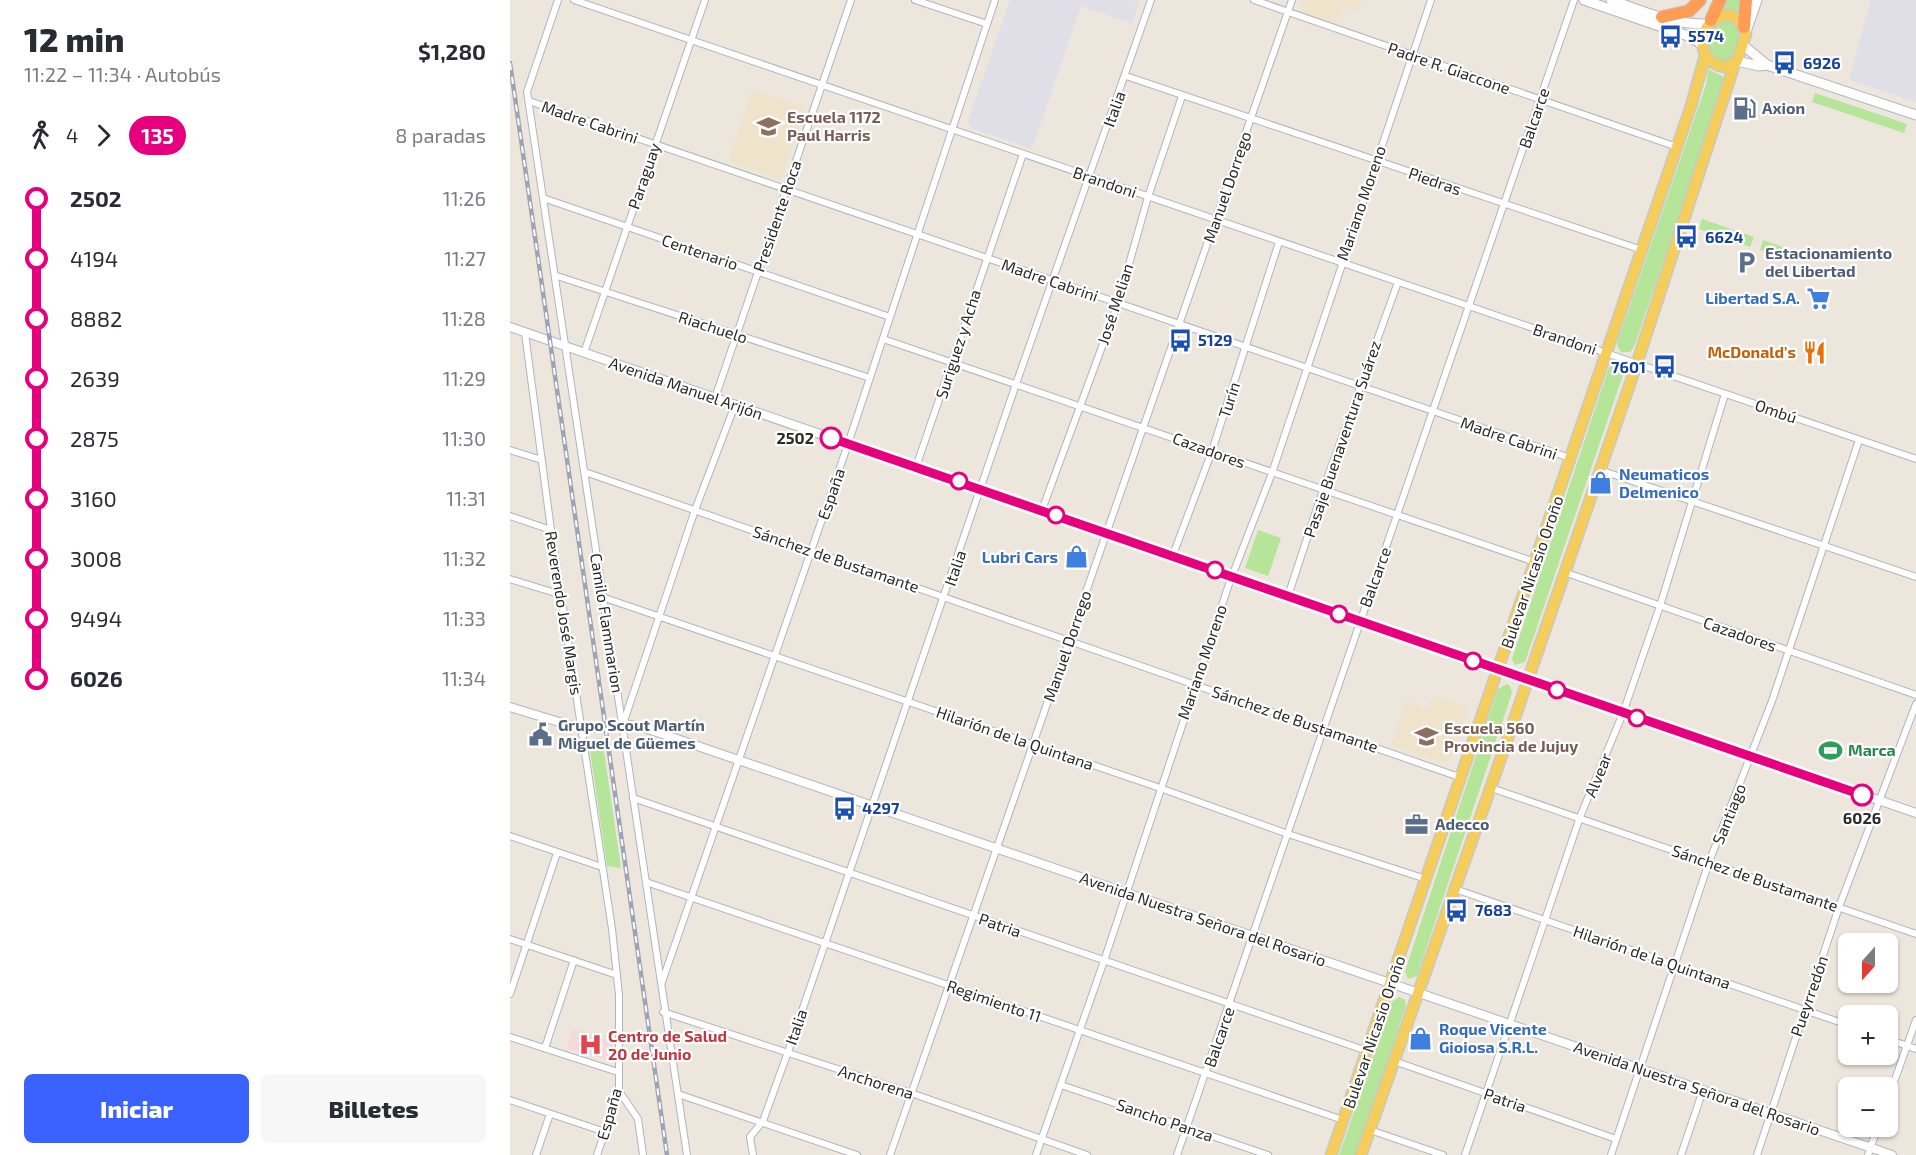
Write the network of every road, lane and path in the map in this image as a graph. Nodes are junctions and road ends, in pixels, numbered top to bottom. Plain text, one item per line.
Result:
1 (558, 0) edge
2 (574, 0) edge
3 (705, 0) edge
4 (851, 0) edge
5 (915, 0) edge
6 (995, 0) edge
7 (1151, 0) edge
8 (1254, 0) edge
9 (1292, 0) edge
10 (1431, 0) edge
11 (1574, 0) edge
12 (1584, 0) edge
13 (1611, 0) edge
14 (1700, 0) edge
15 (1720, 0) edge
16 (1746, 0) edge
17 (1757, 0) edge
18 (1288, 12) junction
19 (1662, 17) junction
20 (1710, 22) junction
21 (987, 24) junction
22 (1745, 30) junction
23 (691, 40) junction
24 (1743, 45) junction
25 (1704, 50) junction
26 (1413, 55) junction
27 (1736, 62) junction
28 (1767, 65) junction
29 (1126, 76) junction
30 (822, 85) junction
31 (1182, 96) junction
32 (1540, 100) junction
33 (529, 101) junction
34 (1916, 116) edge
35 (1251, 119) junction
36 (952, 130) junction
37 (655, 144) junction
38 (1677, 147) junction
39 (1023, 154) junction
40 (1376, 161) junction
41 (1090, 177) junction
42 (787, 189) junction
43 (1148, 196) junction
44 (543, 198) junction
45 (1504, 204) junction
46 (1215, 220) junction
47 (627, 227) junction
48 (918, 234) junction
49 (1280, 242) junction
50 (1642, 250) junction
51 (986, 258) junction
52 (1341, 262) junction
53 (758, 272) junction
54 (557, 276) junction
55 (1052, 280) junction
56 (1398, 282) junction
57 (605, 292) junction
58 (1118, 303) junction
59 (1468, 306) junction
60 (890, 317) junction
61 (1179, 324) junction
62 (510, 327) edge
63 (525, 333) junction
64 (737, 335) junction
65 (883, 339) junction
66 (566, 347) junction
67 (1246, 348) junction
68 (584, 353) junction
69 (1607, 354) junction
70 (953, 362) junction
71 (1636, 364) junction
72 (1307, 369) junction
73 (870, 378) junction
74 (1016, 384) junction
75 (1359, 386) junction
76 (1725, 394) junction
77 (715, 398) junction
78 (735, 405) junction
79 (1079, 405) junction
80 (1432, 412) junction
81 (1144, 427) junction
82 (1859, 440) junction
83 (848, 444) junction
84 (510, 450) edge
85 (1212, 451) junction
86 (1570, 458) junction
87 (1916, 459) edge
88 (542, 460) junction
89 (916, 467) junction
90 (1600, 470) junction
91 (585, 472) junction
92 (1272, 473) junction
93 (982, 489) junction
94 (1323, 490) junction
95 (1693, 501) junction
96 (695, 510) junction
97 (1042, 510) junction
98 (1398, 515) junction
99 (510, 516) edge
100 (551, 530) junction
101 (1107, 532) junction
102 (1823, 546) junction
103 (811, 550) junction
104 (1173, 555) junction
105 (1534, 562) junction
106 (1564, 572) junction
107 (1232, 576) junction
108 (1916, 577) edge
109 (510, 579) edge
110 (561, 595) junction
111 (1288, 596) junction
112 (602, 597) junction
113 (945, 597) junction
114 (1660, 606) junction
115 (659, 616) junction
116 (1359, 621) junction
117 (1069, 640) junction
118 (1789, 651) junction
119 (775, 656) junction
120 (1499, 670) junction
121 (1527, 680) junction
122 (1195, 684) junction
123 (1916, 695) edge
124 (909, 701) junction
125 (1916, 704) edge
126 (510, 707) edge
127 (1623, 713) junction
128 (623, 724) junction
129 (1322, 728) junction
130 (582, 729) junction
131 (1033, 744) junction
132 (1752, 757) junction
133 (739, 760) junction
134 (1462, 778) junction
135 (1160, 788) junction
136 (1491, 788) junction
137 (633, 798) junction
138 (1880, 801) junction
139 (872, 806) junction
140 (1916, 813) edge
141 (1580, 818) junction
142 (716, 827) junction
143 (1288, 834) junction
144 (510, 836) edge
145 (996, 849) junction
146 (557, 853) junction
147 (1709, 862) junction
148 (602, 867) junction
149 (849, 874) junction
150 (1427, 879) junction
151 (646, 882) junction
152 (1455, 888) junction
153 (1127, 893) junction
154 (691, 897) junction
155 (1839, 908) junction
156 (973, 916) junction
157 (1545, 920) junction
158 (1916, 934) edge
159 (1253, 936) junction
160 (510, 939) edge
161 (825, 943) junction
162 (526, 945) junction
163 (574, 960) junction
164 (1104, 961) junction
165 (1675, 964) junction
166 (617, 975) junction
167 (1390, 983) junction
168 (661, 985) junction
169 (949, 986) junction
170 (1419, 993) junction
171 (510, 994) edge
172 (1230, 1004) junction
173 (1804, 1010) junction
174 (663, 1012) junction
175 (1916, 1020) edge
176 (1838, 1022) edge
177 (1510, 1024) junction
178 (1080, 1030) junction
179 (510, 1037) edge
180 (1898, 1043) edge
181 (1907, 1046) junction
182 (545, 1048) junction
183 (1916, 1049) edge
184 (1367, 1051) junction
185 (788, 1052) junction
186 (1394, 1061) junction
187 (1640, 1069) junction
188 (618, 1072) junction
189 (1206, 1073) junction
190 (1896, 1077) edge
191 (1061, 1085) junction
192 (1703, 1090) junction
193 (618, 1091) junction
194 (911, 1093) junction
195 (678, 1094) junction
196 (1486, 1094) junction
197 (510, 1100) edge
198 (1770, 1113) junction
199 (550, 1114) junction
200 (1343, 1120) junction
201 (763, 1121) junction
202 (1186, 1128) junction
203 (1370, 1130) junction
204 (605, 1132) junction
205 (1616, 1139) junction
206 (1041, 1140) junction
207 (1870, 1151) edge
208 (536, 1155) edge
209 (597, 1155) edge
210 (643, 1155) edge
211 (687, 1155) edge
212 (753, 1155) edge
213 (857, 1155) edge
214 (890, 1155) edge
215 (1036, 1155) edge
216 (1087, 1155) edge
217 (1177, 1155) edge
218 (1268, 1155) edge
219 (1331, 1155) edge
220 (1361, 1155) edge
221 (1443, 1155) edge
222 (1465, 1155) edge
223 (1611, 1155) edge
224 (1681, 1155) edge
225 (1757, 1155) edge
226 (1892, 1155) edge

1 - 33 street, Camilo Flammarion
2 - 23 street, Brandoni
3 - 23 street, Paraguay
4 - 30 street, Presidente Roca
5 - 21 street
6 - 21 street, España
7 - 29 street, Italia
8 - 18 street, Padre R. Giaccone
9 - 18 street, Manuel Dorrego
10 - 26 street, Mariano Moreno
11 - 32 street, Balcarce
12 - 25 main road
13 - 19 main road
14 - 19 highway
15 - 20 highway
16 - 22 highway
17 - 22 main road
18 - 26 street, Padre R. Giaccone
18 - 35 street, Manuel Dorrego
19 - 20 main road
20 - 22 main road
20 - 25 main road
21 - 36 street, España
22 - 24 main road
23 - 30 street, Brandoni
23 - 37 street, Paraguay
24 - 27 main road
24 - 28 main road
25 - 27 main road
25 - 38 main road, Bulevar Nicasio Oroño
26 - 32 street, Padre R. Giaccone
26 - 40 street, Mariano Moreno
27 - 28 main road
27 - 71 main road, Bulevar Nicasio Oroño
28 - 34 main road
29 - 31 street, Piedras
29 - 41 street, Italia
30 - 36 street, Brandoni
30 - 42 street, Presidente Roca
31 - 35 street, Piedras
31 - 43 street, José Melian
32 - 38 street, Padre R. Giaccone
32 - 45 street, Balcarce
33 - 37 street, Madre Cabrini
33 - 44 street, Camilo Flammarion
35 - 40 street, Piedras
35 - 46 street, Manuel Dorrego
36 - 39 street, Brandoni
36 - 48 street, España
37 - 42 street, Madre Cabrini
37 - 47 street, Paraguay
38 - 50 main road, Bulevar Nicasio Oroño
39 - 41 street, Brandoni
39 - 51 street, Suriguez y Acha
40 - 45 street, Piedras
40 - 52 street, Mariano Moreno
41 - 43 street, Brandoni
41 - 55 street, Italia
42 - 48 street, Madre Cabrini
42 - 53 street, Presidente Roca
43 - 46 street, Brandoni
43 - 58 street, José Melian
44 - 47 street, Centenario
44 - 54 street, Camilo Flammarion
45 - 50 street, Piedras
45 - 59 street, Balcarce
46 - 49 street, Brandoni
46 - 61 street, Manuel Dorrego
47 - 53 street, Centenario
47 - 57 street, Paraguay
48 - 51 street, Madre Cabrini
48 - 60 street, España
49 - 52 street, Brandoni
49 - 67 street, Turín
50 - 69 main road, Bulevar Nicasio Oroño
51 - 55 street, Madre Cabrini
51 - 70 street, Suriguez y Acha
52 - 56 street, Brandoni
52 - 72 street, Mariano Moreno
53 - 60 street, Centenario
53 - 64 street, Presidente Roca
54 - 57 street, Riachuelo
54 - 66 street, Camilo Flammarion
55 - 58 street, Madre Cabrini
55 - 74 street, Italia
56 - 59 street, Brandoni
56 - 75 street, Pasaje Buenaventura Suárez
57 - 64 street, Riachuelo
57 - 68 street, Paraguay
58 - 61 street, Madre Cabrini
58 - 79 street, José Melian
59 - 69 street, Brandoni
59 - 80 street, Balcarce
60 - 65 street, España
61 - 67 street, Madre Cabrini
61 - 81 street, Manuel Dorrego
62 - 63 street, Avenida Manuel Arijón
63 - 66 street, Avenida Manuel Arijón
63 - 88 street, Reverendo José Margis
64 - 73 street, Riachuelo
64 - 77 street, Presidente Roca
65 - 70 street, Cazadores
65 - 73 street, España
66 - 68 street, Avenida Manuel Arijón
66 - 91 street, Camilo Flammarion
67 - 72 street, Madre Cabrini
67 - 85 street, Turín
68 - 77 street, Avenida Manuel Arijón
69 - 71 street, Brandoni
69 - 86 main road, Bulevar Nicasio Oroño
70 - 74 street, Cazadores
70 - 89 street, Suriguez y Acha
71 - 76 street, Ombú
71 - 90 main road, Bulevar Nicasio Oroño
72 - 75 street, Madre Cabrini
72 - 92 street, Mariano Moreno
73 - 83 street, España
74 - 79 street, Cazadores
74 - 93 street, Italia
75 - 80 street, Madre Cabrini
75 - 94 street, Pasaje Buenaventura Suárez
76 - 82 street, Ombú
76 - 95 street, Alvear
77 - 78 street, Avenida Manuel Arijón
78 - 83 street, Avenida Manuel Arijón
78 - 96 street
79 - 81 street, Cazadores
79 - 97 street, José Melian
80 - 86 street, Madre Cabrini
80 - 98 street, Balcarce
81 - 85 street, Cazadores
81 - 101 street, Manuel Dorrego
82 - 87 street, Ombú
82 - 102 street, Santiago
83 - 89 street, Avenida Manuel Arijón
83 - 103 street, España
84 - 88 street
85 - 92 street, Cazadores
85 - 104 street, Turín
86 - 105 main road, Bulevar Nicasio Oroño
88 - 100 street, Reverendo José Margis
89 - 93 street, Avenida Manuel Arijón
90 - 95 street
90 - 106 main road, Bulevar Nicasio Oroño
91 - 96 street, Sánchez de Bustamante
91 - 112 street, Camilo Flammarion
92 - 94 street, Cazadores
92 - 107 street, Mariano Moreno
93 - 97 street, Avenida Manuel Arijón
93 - 113 street, Italia
94 - 98 street, Cazadores
94 - 111 street, Pasaje Buenaventura Suárez
95 - 102 street
95 - 114 street, Alvear
96 - 103 street, Sánchez de Bustamante
96 - 115 street
97 - 101 street, Avenida Manuel Arijón
98 - 105 street, Cazadores
98 - 116 street, Balcarce
99 - 100 street
100 - 110 street, Reverendo José Margis
101 - 104 street, Avenida Manuel Arijón
101 - 117 street, Manuel Dorrego
102 - 108 street
102 - 118 street, Santiago
103 - 113 street, Sánchez de Bustamante
103 - 119 street, España
104 - 107 street, Avenida Manuel Arijón
105 - 120 main road, Bulevar Nicasio Oroño
106 - 114 street, Cazadores
106 - 121 main road, Bulevar Nicasio Oroño
107 - 111 street, Avenida Manuel Arijón
107 - 122 street, Mariano Moreno
109 - 110 street
110 - 130 street, Reverendo José Margis
111 - 116 street, Avenida Manuel Arijón
112 - 115 street, Hilarión de la Quintana
112 - 128 street, Camilo Flammarion
113 - 117 street, Sánchez de Bustamante
113 - 124 street, Italia
114 - 118 street, Cazadores
114 - 127 street, Alvear
115 - 119 street, Hilarión de la Quintana
115 - 128 street
116 - 120 street, Avenida Manuel Arijón
116 - 129 street, Balcarce
117 - 122 street, Sánchez de Bustamante
117 - 131 street, Manuel Dorrego
118 - 123 street, Cazadores
118 - 132 street, Santiago
119 - 124 street, Hilarión de la Quintana
119 - 133 street, España
120 - 121 street, Avenida Manuel Arijón
120 - 134 main road, Bulevar Nicasio Oroño
121 - 127 street, Avenida Manuel Arijón
121 - 136 main road, Bulevar Nicasio Oroño
122 - 129 street, Sánchez de Bustamante
122 - 135 street, Mariano Moreno
124 - 131 street, Hilarión de la Quintana
124 - 139 street, Italia
125 - 138 street, Pueyrredón
126 - 130 street, Avenida Nuestra Señora del Rosario
127 - 132 street, Avenida Manuel Arijón
127 - 141 street, Alvear
128 - 130 street, Avenida Nuestra Señora del Rosario
128 - 133 street, Avenida Nuestra Señora del Rosario
128 - 137 street, Camilo Flammarion
129 - 134 street, Sánchez de Bustamante
129 - 143 street, Balcarce
130 - 148 street, Reverendo José Margis
131 - 135 street, Hilarión de la Quintana
131 - 145 street, Manuel Dorrego
132 - 138 street, Avenida Manuel Arijón
132 - 147 street, Santiago
133 - 139 street, Avenida Nuestra Señora del Rosario
133 - 142 street, España
134 - 150 main road, Bulevar Nicasio Oroño
135 - 143 street, Hilarión de la Quintana
135 - 153 street, Mariano Moreno
136 - 141 street, Sánchez de Bustamante
136 - 152 main road, Bulevar Nicasio Oroño
137 - 142 street, Patria
137 - 151 street, Camilo Flammarion
138 - 140 street, Avenida Manuel Arijón
138 - 155 street, Pueyrredón
139 - 145 street, Avenida Nuestra Señora del Rosario
139 - 149 street, Italia
141 - 147 street, Sánchez de Bustamante
141 - 157 street, Alvear
142 - 149 street, Patria
142 - 154 street, España
143 - 150 street, Hilarión de la Quintana
143 - 159 street, Balcarce
144 - 146 street
145 - 153 street, Avenida Nuestra Señora del Rosario
145 - 156 street, Manuel Dorrego
146 - 148 street
146 - 162 street
147 - 155 street, Sánchez de Bustamante
147 - 165 street, Santiago
148 - 166 street, Reverendo José Margis
149 - 156 street, Patria
149 - 161 street, Italia
150 - 167 main road, Bulevar Nicasio Oroño
151 - 154 street, Regimiento 11
151 - 168 street, Camilo Flammarion
152 - 157 street, Hilarión de la Quintana
152 - 170 main road, Bulevar Nicasio Oroño
153 - 159 street, Avenida Nuestra Señora del Rosario
153 - 164 street, Mariano Moreno
154 - 161 street, Regimiento 11
154 - 168 street, España
155 - 158 street, Sánchez de Bustamante
155 - 173 street, Pueyrredón
156 - 164 street, Patria
156 - 169 street, Manuel Dorrego
157 - 165 street, Hilarión de la Quintana
157 - 177 street, Alvear
159 - 167 street, Avenida Nuestra Señora del Rosario
159 - 172 street, Balcarce
160 - 162 street
161 - 169 street, Regimiento 11
161 - 185 street, Italia
162 - 163 street
162 - 171 street
163 - 166 street
163 - 182 street
164 - 172 street, Patria
164 - 178 street, Mariano Moreno
165 - 173 street, Hilarión de la Quintana
165 - 187 street, Santiago
166 - 188 street, Reverendo José Margis
167 - 170 street, Avenida Nuestra Señora del Rosario
167 - 184 main road, Bulevar Nicasio Oroño
168 - 174 street, Camilo Flammarion
169 - 178 street, Regimiento 11
169 - 194 street, Manuel Dorrego
170 - 177 street, Avenida Nuestra Señora del Rosario
170 - 186 main road, Bulevar Nicasio Oroño
172 - 184 street, Patria
172 - 189 street, Balcarce
173 - 176 street, Hilarión de la Quintana
173 - 198 street, Pueyrredón
174 - 185 street, Anchorena
174 - 195 street, Camilo Flammarion
175 - 181 street
177 - 187 street, Avenida Nuestra Señora del Rosario
177 - 196 street, Alvear
178 - 189 street, Regimiento 11
178 - 191 street, Mariano Moreno
179 - 182 street
180 - 181 street
181 - 183 street
181 - 190 street
182 - 188 street
184 - 200 main road, Bulevar Nicasio Oroño
185 - 194 street, Anchorena
185 - 201 street, Italia
186 - 196 street, Patria
186 - 203 main road, Bulevar Nicasio Oroño
187 - 192 street, Avenida Nuestra Señora del Rosario
187 - 205 street, Santiago
188 - 193 street, España
189 - 200 street, Regimiento 11
189 - 202 street, Balcarce
191 - 202 street, Sancho Panza
191 - 206 street, Mariano Moreno
192 - 198 street, Avenida Nuestra Señora del Rosario
192 - 224 street
193 - 204 street, España
193 - 210 street
194 - 206 street, Anchorena
194 - 214 street, Manuel Dorrego
195 - 201 street
195 - 211 street, Camilo Flammarion
196 - 205 street, Patria
196 - 222 street, Alvear
197 - 199 street
198 - 207 street, Avenida Nuestra Señora del Rosario
198 - 225 street, Pueyrredón
199 - 204 street
199 - 208 street
200 - 219 main road, Bulevar Nicasio Oroño
201 - 212 street, Italia
201 - 213 street
202 - 217 street, Balcarce
202 - 218 street, Sancho Panza
203 - 220 main road, Bulevar Nicasio Oroño
203 - 221 street
204 - 209 street, España
205 - 223 street, Santiago
206 - 215 street, Mariano Moreno
206 - 216 street, Anchorena
207 - 226 street, Avenida Nuestra Señora del Rosario

